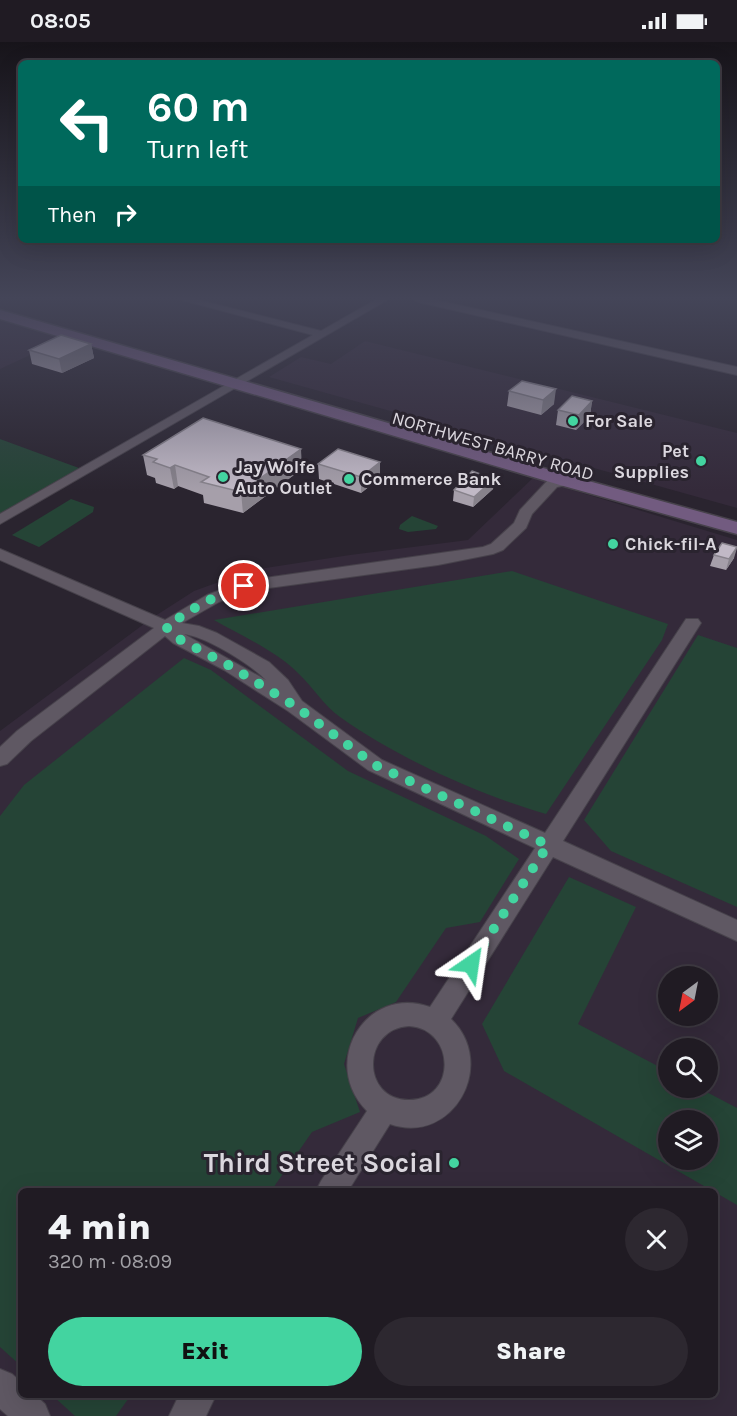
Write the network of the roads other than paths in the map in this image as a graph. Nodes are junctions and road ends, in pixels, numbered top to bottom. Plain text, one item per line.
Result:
1 (182, 363) edge
2 (188, 363) edge
3 (272, 363) edge
4 (702, 363) edge
5 (737, 371) edge
6 (244, 380) junction
7 (572, 475) junction
8 (737, 515) edge
9 (0, 520) edge
10 (737, 528) edge
11 (0, 554) edge
12 (692, 623) dead end
13 (166, 627) junction
14 (0, 759) edge
15 (548, 845) junction
16 (737, 931) edge
17 (434, 1023) junction
18 (385, 1107) junction
19 (333, 1188) edge
20 (0, 1386) edge
21 (197, 1398) edge
22 (33, 1416) edge
23 (186, 1416) edge

1 - 6 main road
2 - 6 main road
3 - 6 street
4 - 5 street
6 - 7 main road, NORTHWEST BARRY ROAD
6 - 9 street
7 - 8 main road, NORTHWEST BARRY ROAD
7 - 10 main road, NORTHWEST BARRY ROAD
7 - 13 street
11 - 13 street
12 - 15 street
13 - 14 street
13 - 15 street
15 - 16 street
15 - 17 street
17 - 18 street
17 - 18 street
18 - 19 street
20 - 22 street
21 - 23 street

